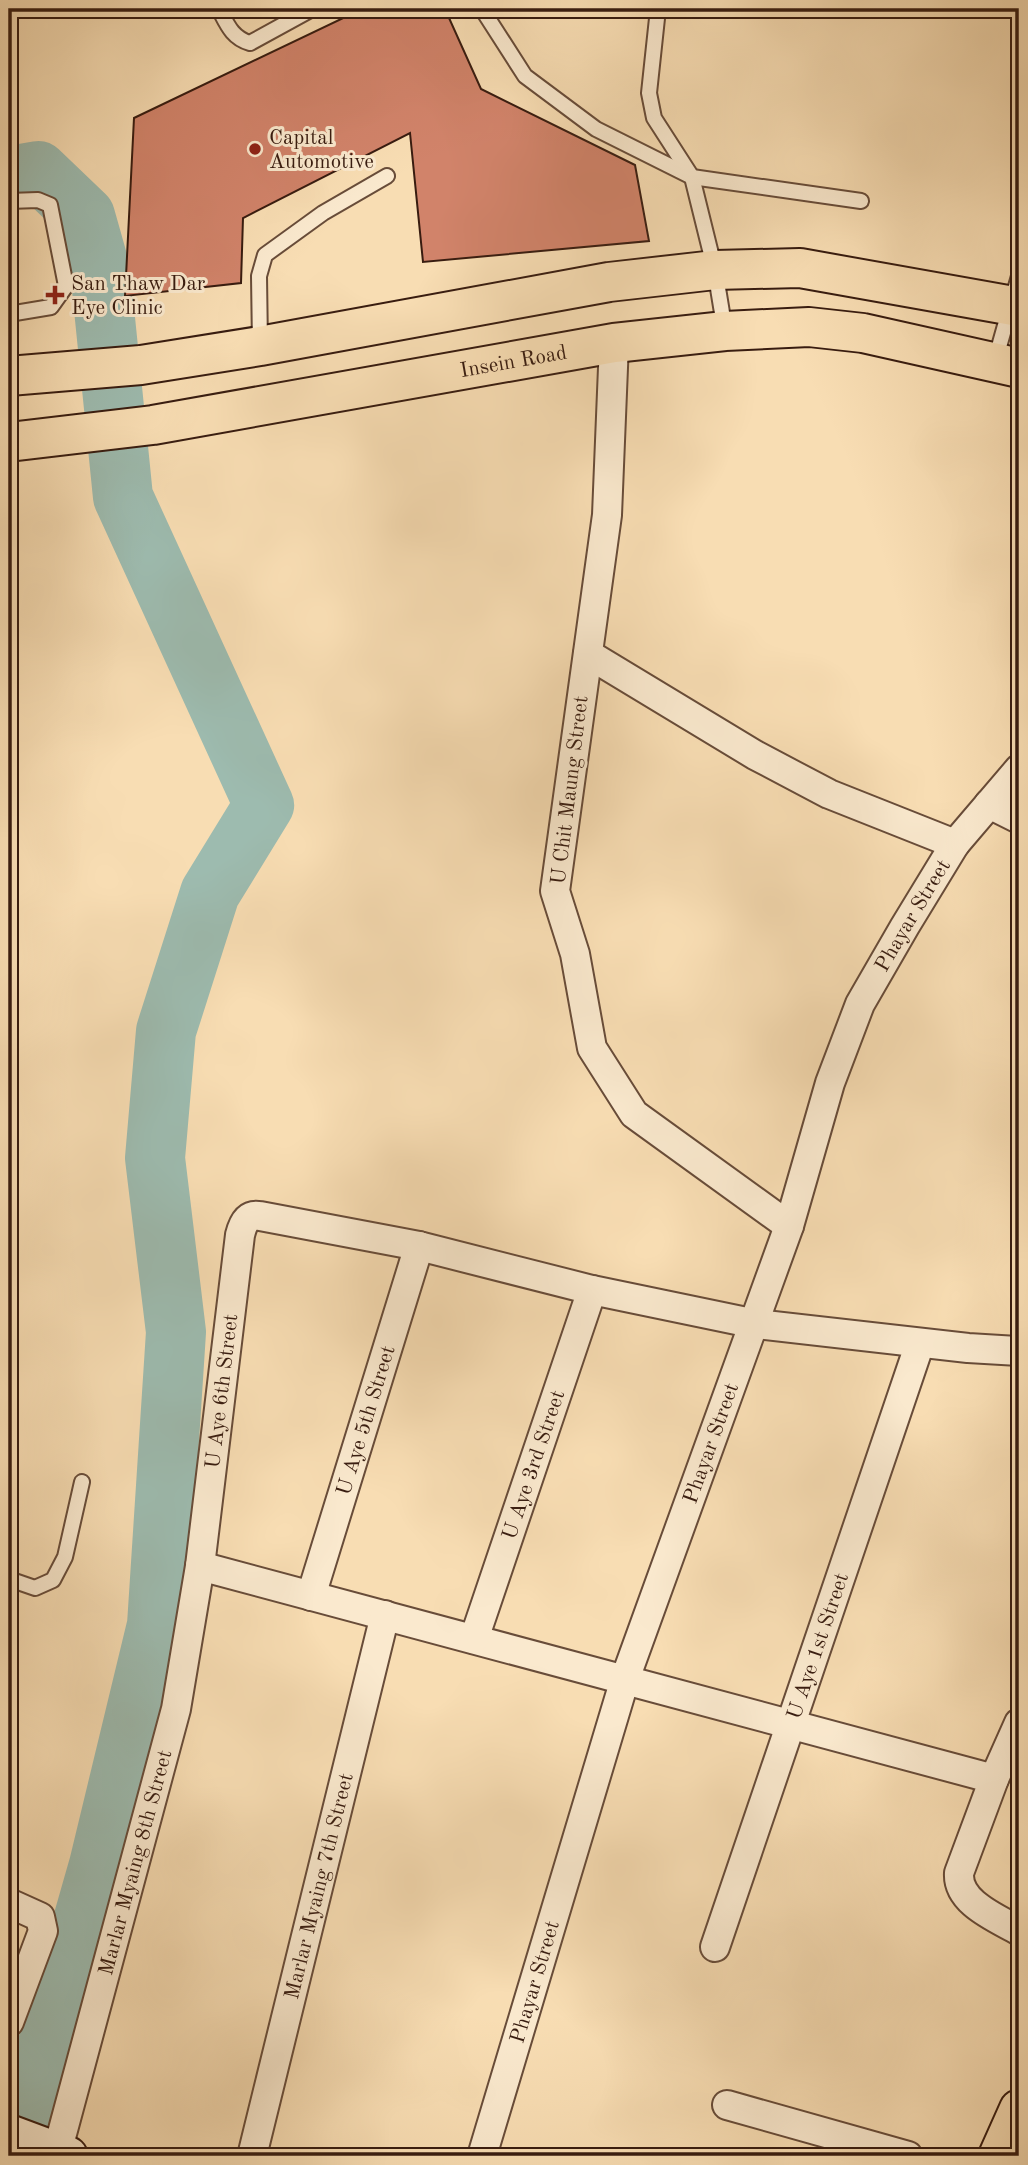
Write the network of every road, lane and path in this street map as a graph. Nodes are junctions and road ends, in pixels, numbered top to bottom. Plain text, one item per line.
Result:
1 (219, 9) edge
2 (312, 9) edge
3 (482, 9) edge
4 (658, 9) edge
5 (387, 176) dead end
6 (692, 177) junction
7 (9, 201) edge
8 (861, 201) dead end
9 (715, 270) junction
10 (1016, 296) edge
11 (506, 301) junction
12 (9, 314) edge
13 (725, 331) junction
14 (614, 343) junction
15 (260, 346) junction
16 (515, 361) junction
17 (1007, 365) edge
18 (9, 376) edge
19 (9, 442) edge
20 (588, 654) junction
21 (1019, 769) edge
22 (989, 804) junction
23 (1019, 819) edge
24 (955, 844) junction
25 (789, 1226) junction
26 (419, 1246) junction
27 (592, 1290) junction
28 (756, 1324) junction
29 (920, 1343) junction
30 (1019, 1351) edge
31 (82, 1482) dead end
32 (200, 1566) junction
33 (9, 1579) edge
34 (311, 1595) junction
35 (385, 1615) junction
36 (474, 1639) junction
37 (625, 1679) junction
38 (1019, 1723) edge
39 (790, 1724) junction
40 (994, 1779) junction
41 (9, 1903) edge
42 (1019, 1931) edge
43 (715, 1947) dead end
44 (9, 2022) edge
45 (727, 2105) dead end
46 (1019, 2109) edge
47 (9, 2134) edge
48 (57, 2153) edge
49 (252, 2156) edge
50 (482, 2156) edge
51 (908, 2156) edge
52 (998, 2156) edge

1 - 2 lane
3 - 6 lane
4 - 6 lane
5 - 15 lane
6 - 8 lane
6 - 9 lane
7 - 12 lane
9 - 10 main road
9 - 11 main road
9 - 13 lane
10 - 17 lane
11 - 15 main road
11 - 16 main road
13 - 14 main road, Insein Road
13 - 17 main road, Insein Road
14 - 16 main road, Insein Road
14 - 20 street, U Chit Maung Street
15 - 18 main road
16 - 19 main road, Insein Road
20 - 24 street
20 - 25 street, U Chit Maung Street
21 - 22 street, Phayar Street
22 - 23 street
22 - 24 street, Phayar Street
24 - 25 street, Phayar Street
25 - 28 street, Phayar Street
26 - 27 street
26 - 32 street, U Aye 6th Street
26 - 34 street, U Aye 5th Street
27 - 28 street
27 - 36 street, U Aye 3rd Street
28 - 29 street
28 - 37 street, Phayar Street
29 - 30 street
29 - 39 street, U Aye 1st Street
31 - 33 lane
32 - 34 street
32 - 48 street, Marlar Myaing 8th Street
34 - 35 street
35 - 36 street
35 - 49 street, Marlar Myaing 7th Street
36 - 37 street
37 - 39 street
37 - 50 street, Phayar Street
38 - 40 street
39 - 40 street
39 - 43 street, U Aye 1st Street
40 - 42 street
41 - 44 street
45 - 51 street
46 - 52 main road
47 - 48 street

